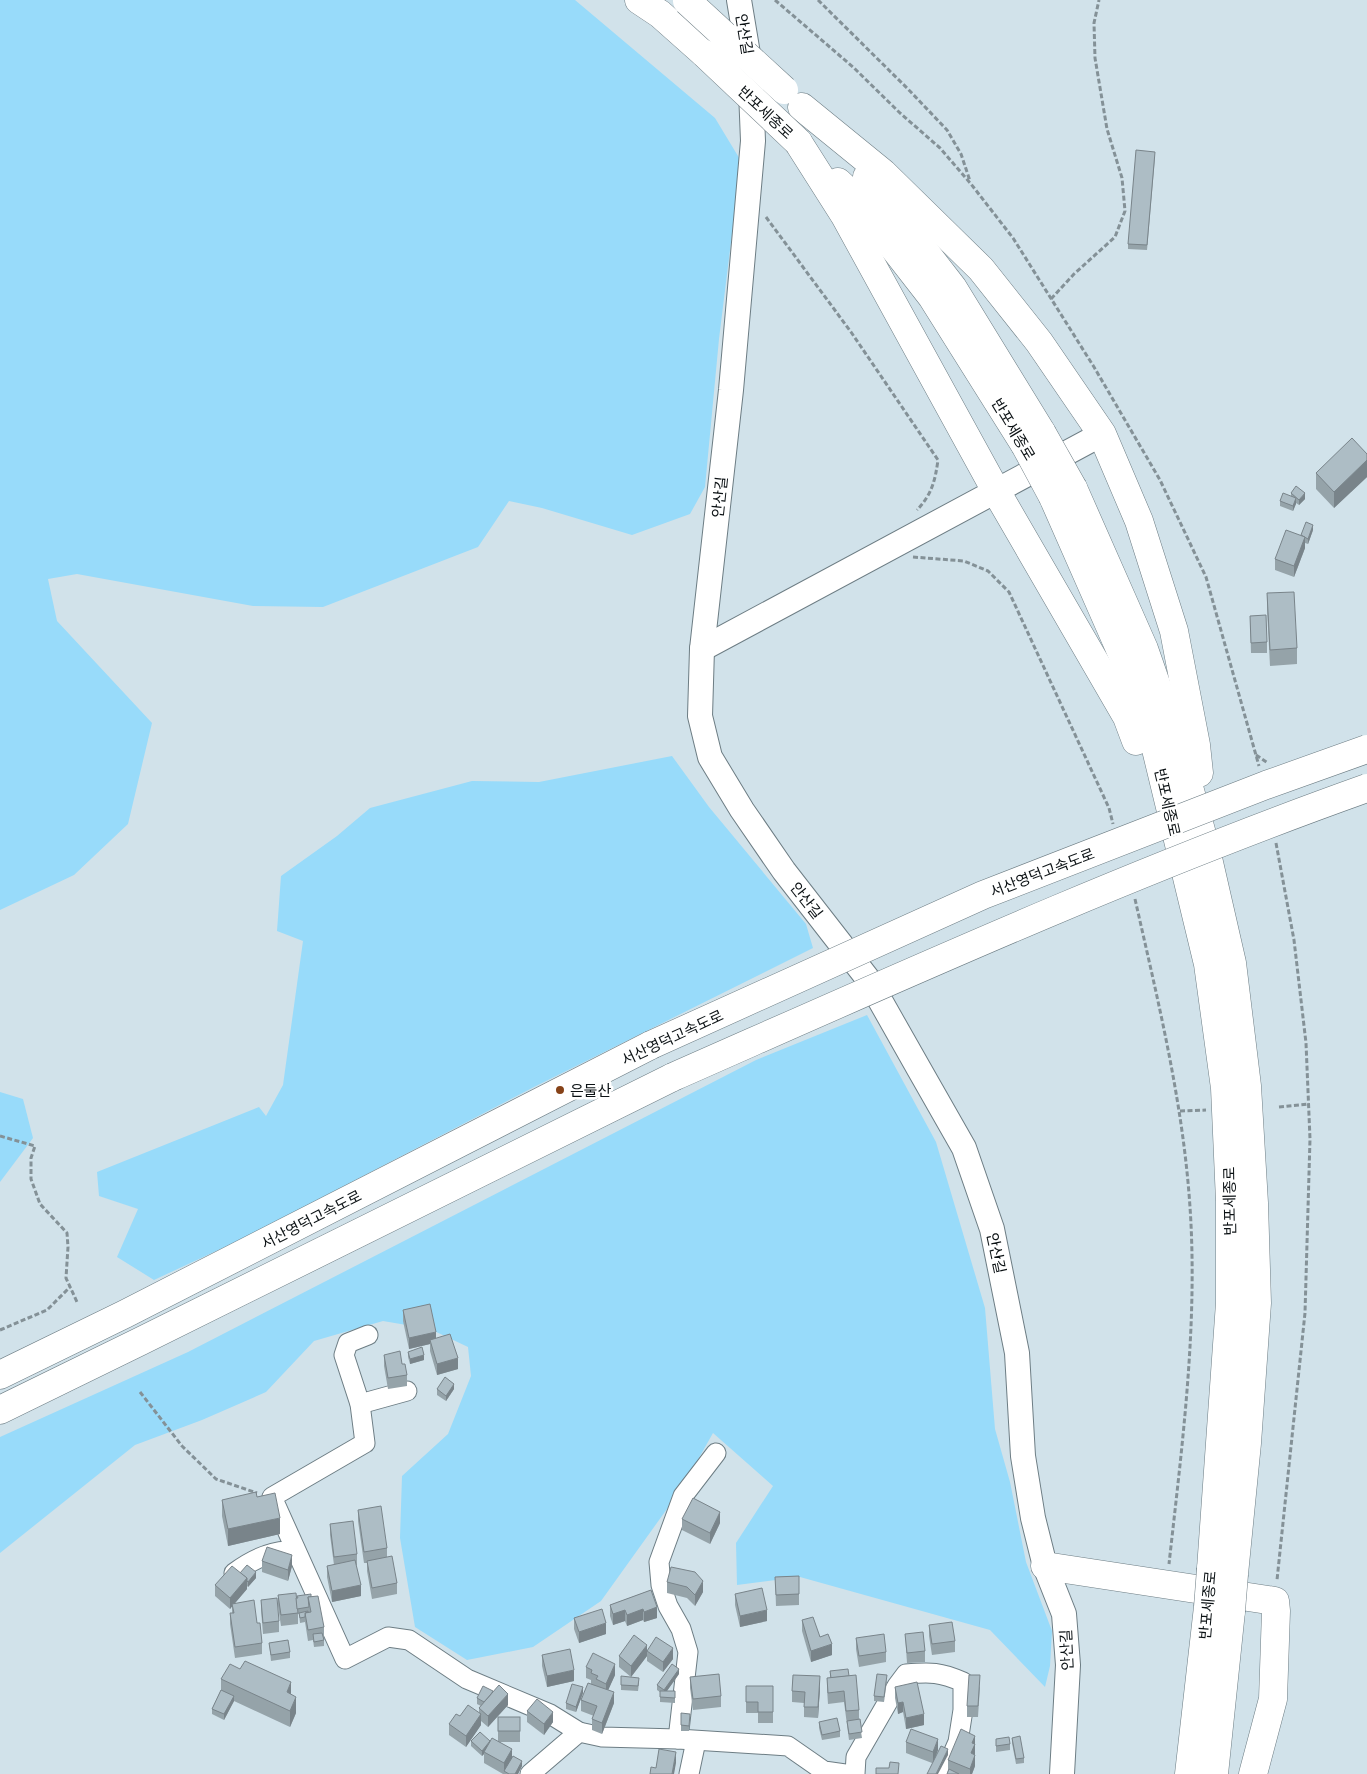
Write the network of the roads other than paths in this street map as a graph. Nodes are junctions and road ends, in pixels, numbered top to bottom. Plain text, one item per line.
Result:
1 (639, 0) edge
2 (686, 0) edge
3 (740, 0) edge
4 (793, 98) junction
5 (798, 142) junction
6 (1102, 434) junction
7 (1034, 439) junction
8 (996, 491) junction
9 (1063, 492) junction
10 (702, 649) junction
11 (1367, 749) edge
12 (1367, 788) edge
13 (1206, 844) junction
14 (1179, 848) junction
15 (368, 1334) dead end
16 (0, 1375) edge
17 (408, 1391) dead end
18 (360, 1404) junction
19 (0, 1410) edge
20 (716, 1453) dead end
21 (296, 1551) junction
22 (1044, 1566) junction
23 (1222, 1571) junction
24 (234, 1573) edge
25 (1220, 1609) junction
26 (579, 1732) junction
27 (686, 1740) junction
28 (530, 1774) edge
29 (689, 1774) edge
30 (845, 1774) edge
31 (855, 1774) edge
32 (944, 1774) edge
33 (1062, 1774) edge
34 (1189, 1774) edge
35 (1214, 1774) edge
36 (1253, 1774) edge

1 - 5 highway, 반포세종로, bridge
2 - 4 highway, 반포세종로, bridge
3 - 10 street, 안산길
4 - 6 highway
4 - 7 highway, 반포세종로
5 - 7 highway, 반포세종로
5 - 8 highway
6 - 8 street
6 - 13 highway
7 - 9 highway, 반포세종로, bridge
8 - 10 street
8 - 14 highway
9 - 13 highway, 반포세종로
9 - 14 highway, 반포세종로
10 - 22 street, 안산길
11 - 16 highway, 서산영덕고속도로, bridge
12 - 19 highway, bridge
13 - 23 highway, 반포세종로
14 - 23 highway, 반포세종로
15 - 18 street
17 - 18 street
18 - 21 street
20 - 27 street
21 - 24 street
21 - 26 street
22 - 33 street, 안산길
22 - 36 highway
23 - 25 highway, 반포세종로, bridge
25 - 34 highway, 반포세종로
25 - 35 highway, 반포세종로
26 - 27 street
26 - 28 street
27 - 29 street
27 - 30 street
31 - 32 street

